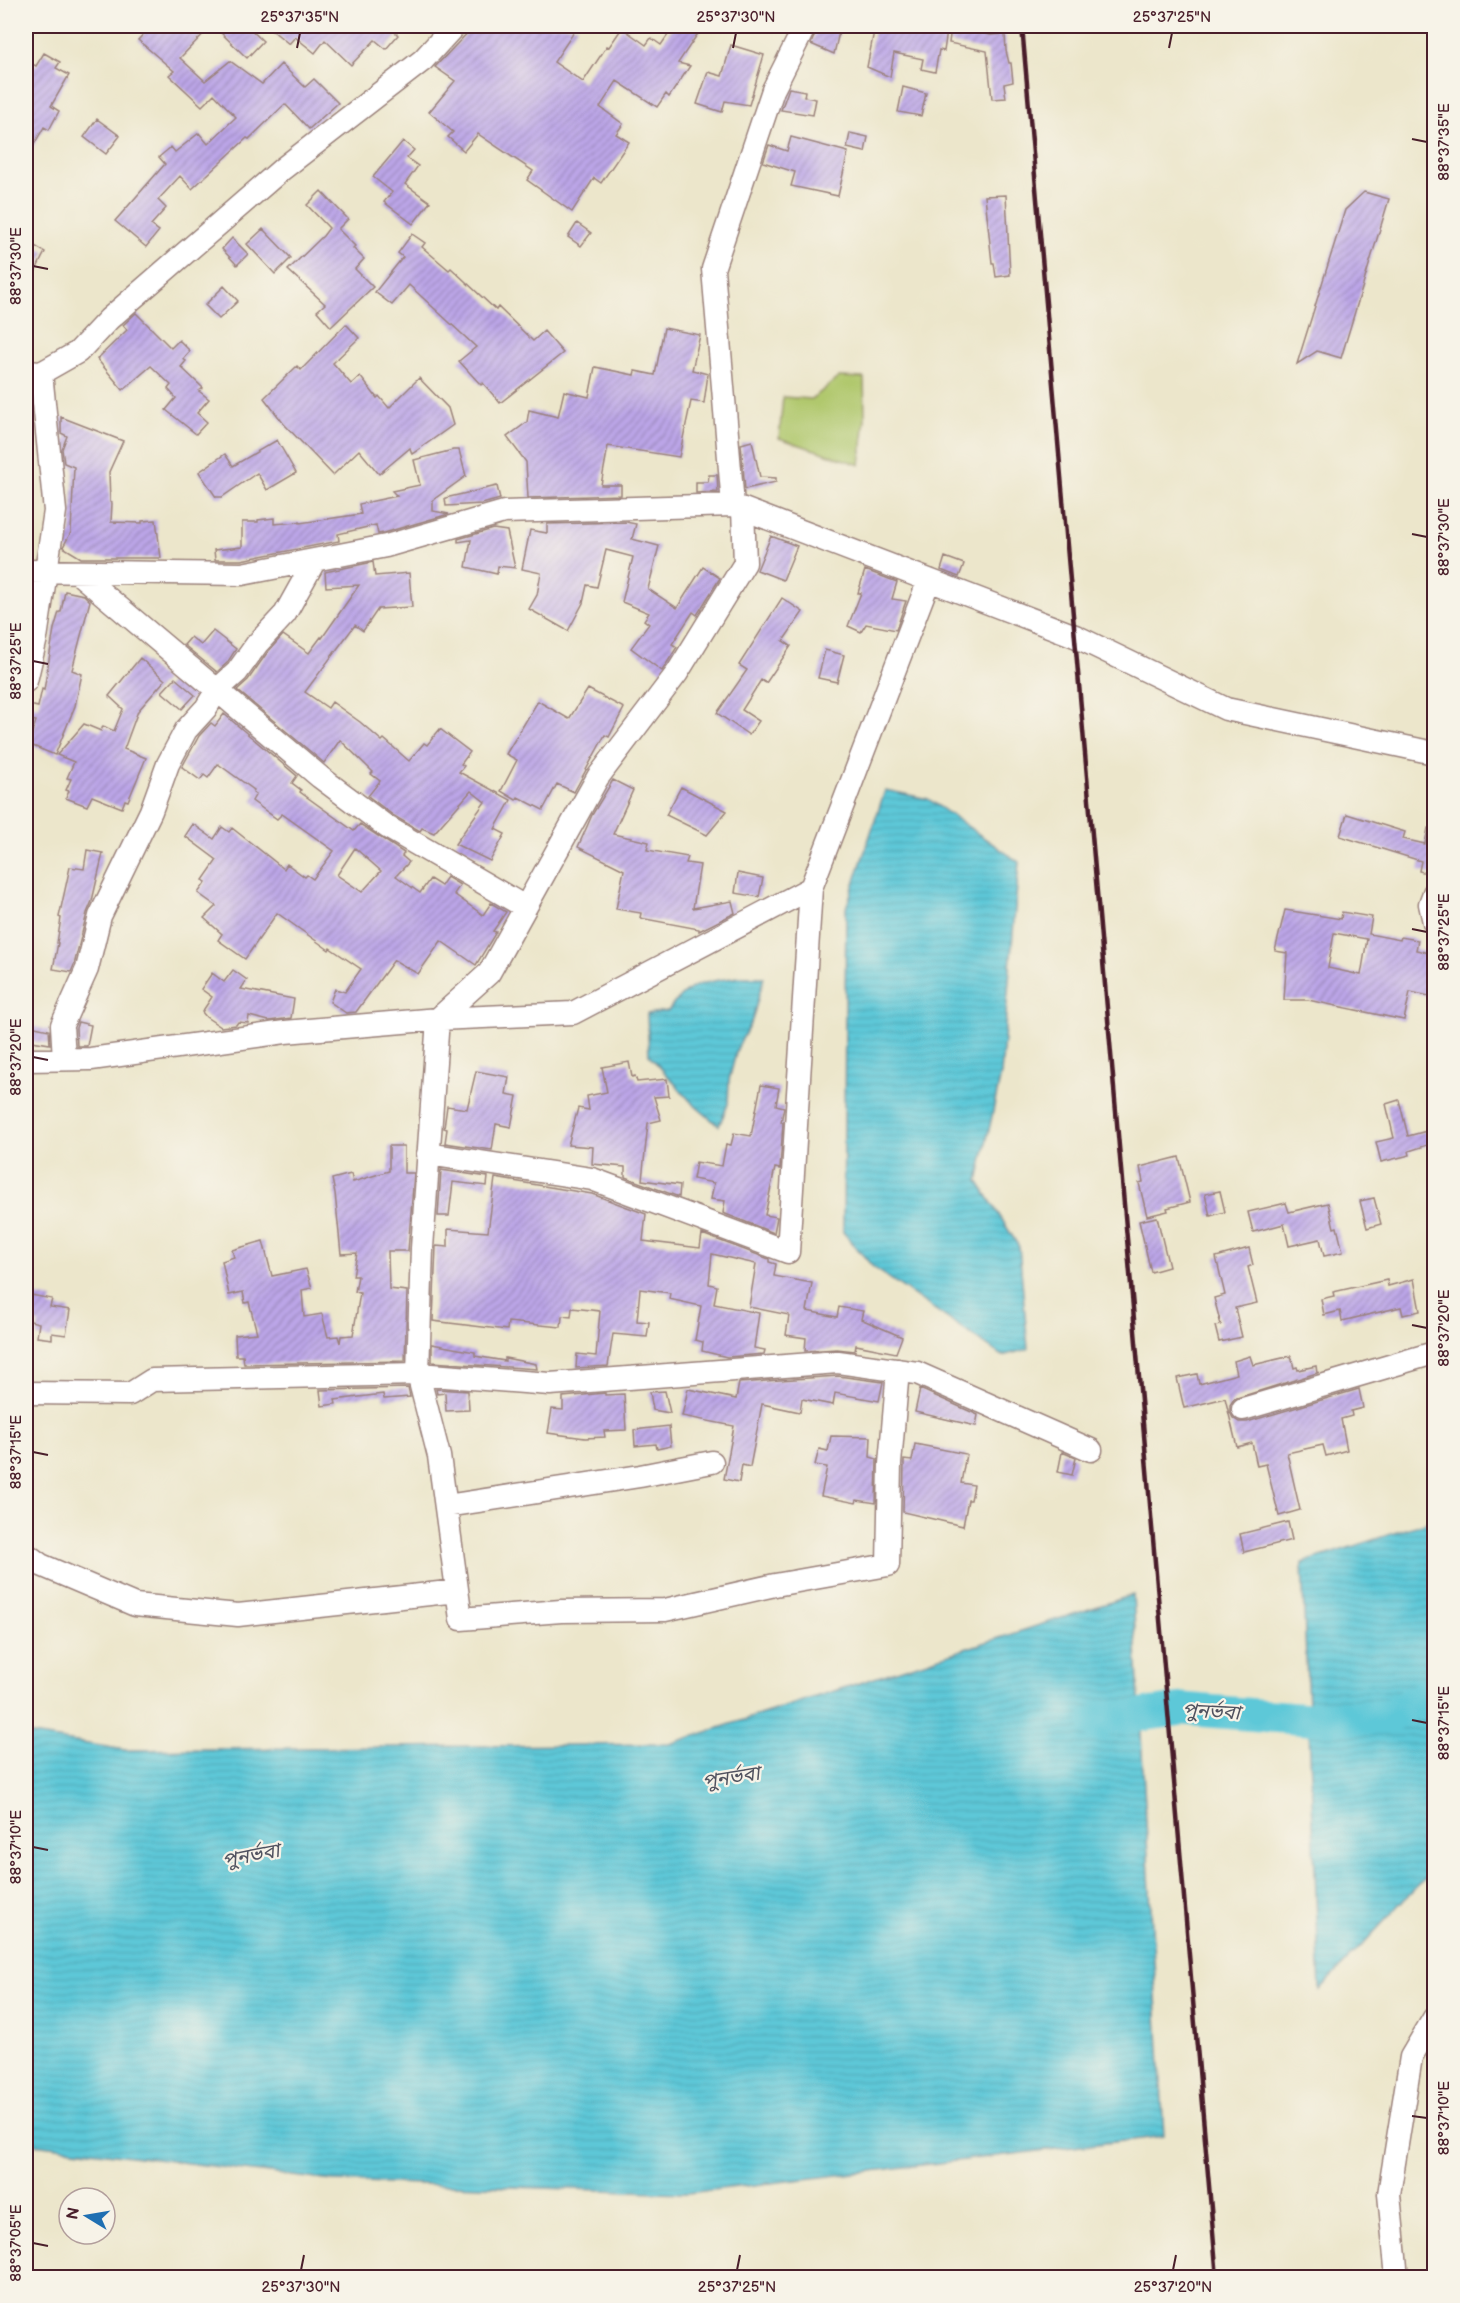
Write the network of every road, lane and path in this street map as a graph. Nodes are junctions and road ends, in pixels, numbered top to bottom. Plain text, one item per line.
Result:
1 (454, 26) edge
2 (805, 26) edge
3 (33, 373) edge
4 (738, 507) junction
5 (315, 560) junction
6 (36, 571) edge
7 (78, 573) junction
8 (929, 580) junction
9 (26, 681) edge
10 (217, 690) junction
11 (1434, 753) edge
12 (811, 888) junction
13 (1434, 893) edge
14 (525, 907) junction
15 (1434, 922) edge
16 (438, 1019) junction
17 (64, 1059) junction
18 (26, 1060) edge
19 (429, 1154) junction
20 (1434, 1353) edge
21 (898, 1370) junction
22 (418, 1374) junction
23 (26, 1393) edge
24 (1243, 1409) dead end
25 (1091, 1450) dead end
26 (712, 1462) dead end
27 (446, 1506) junction
28 (26, 1554) edge
29 (457, 1591) junction
30 (1434, 2018) edge
31 (1397, 2277) edge

1 - 3 street
2 - 4 street
3 - 6 street
4 - 5 street
4 - 8 street
4 - 14 street
5 - 7 street
5 - 10 street
6 - 7 street
6 - 9 street
7 - 10 street
8 - 11 street
8 - 12 street
10 - 14 street
10 - 17 street
12 - 16 street
12 - 19 street
13 - 15 street
14 - 16 street
16 - 17 street
16 - 19 street
17 - 18 street
19 - 22 street
20 - 24 street
21 - 22 street
21 - 25 street
21 - 29 street
22 - 23 street
22 - 27 street
26 - 27 street
27 - 29 street
28 - 29 street
30 - 31 street

